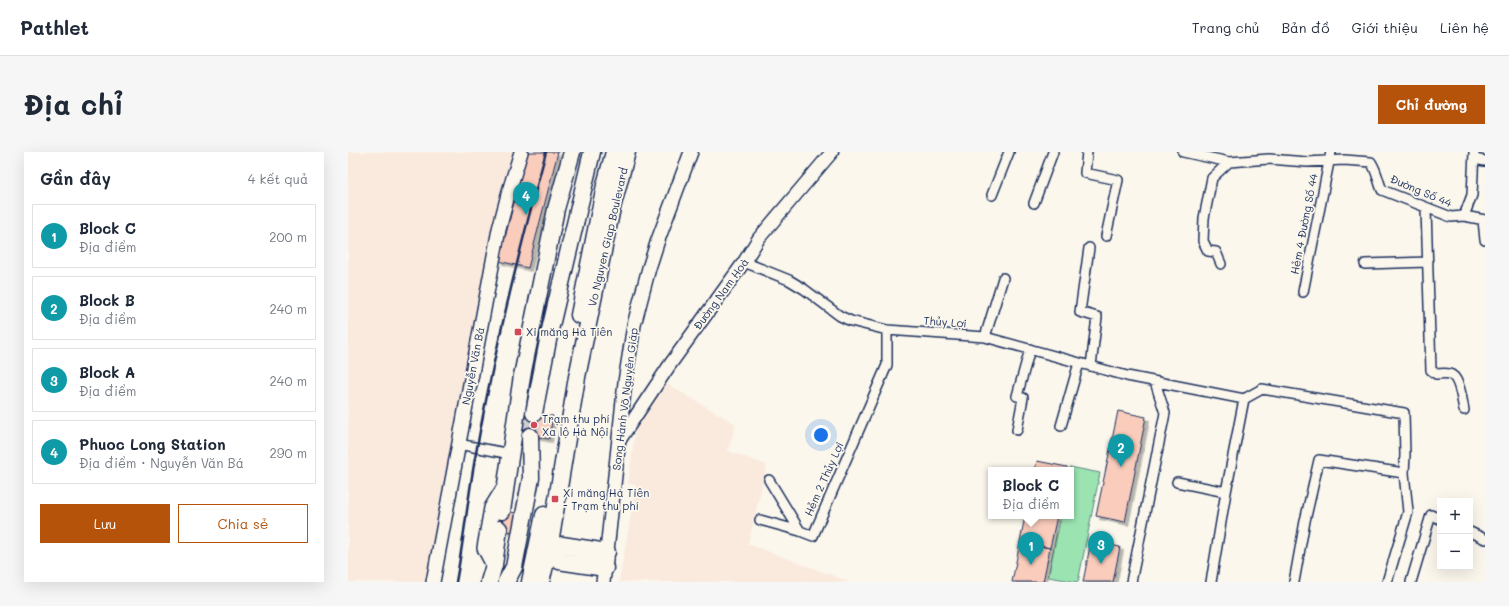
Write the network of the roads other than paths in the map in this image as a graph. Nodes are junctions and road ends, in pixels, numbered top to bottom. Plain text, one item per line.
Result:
1 (521, 152) edge
2 (572, 152) edge
3 (592, 152) edge
4 (614, 152) edge
5 (627, 152) edge
6 (691, 152) edge
7 (832, 152) edge
8 (1009, 152) edge
9 (1053, 152) edge
10 (1088, 152) edge
11 (1183, 152) edge
12 (1269, 156) edge
13 (1474, 156) edge
14 (1330, 157) edge
15 (1485, 161) edge
16 (1229, 162) junction
17 (992, 195) dead end
18 (1034, 203) dead end
19 (1426, 208) junction
20 (1464, 216) junction
21 (1484, 220) edge
22 (1106, 236) dead end
23 (1485, 240) edge
24 (1089, 248) dead end
25 (744, 262) junction
26 (1428, 262) junction
27 (1221, 264) dead end
28 (1365, 264) dead end
29 (1003, 278) dead end
30 (1303, 292) dead end
31 (550, 330) junction
32 (887, 330) junction
33 (985, 337) junction
34 (1030, 349) junction
35 (1080, 363) junction
36 (1091, 366) junction
37 (522, 376) junction
38 (1155, 382) junction
39 (1244, 399) junction
40 (1464, 410) dead end
41 (534, 413) tunnel mouth
42 (1061, 426) dead end
43 (1017, 430) dead end
44 (530, 436) tunnel mouth
45 (619, 442) junction
46 (458, 444) junction
47 (511, 454) junction
48 (1404, 473) junction
49 (769, 480) dead end
50 (1177, 482) dead end
51 (506, 486) junction
52 (1226, 492) junction
53 (502, 510) dead end
54 (1437, 518) edge
55 (760, 520) dead end
56 (542, 526) junction
57 (499, 529) dead end
58 (800, 530) junction
59 (1473, 533) edge
60 (1485, 539) edge
61 (549, 549) junction
62 (607, 552) junction
63 (494, 565) junction
64 (532, 574) edge
65 (604, 575) edge
66 (433, 582) edge
67 (489, 582) edge
68 (496, 582) edge
69 (506, 582) edge
70 (541, 582) edge
71 (1131, 582) edge
72 (1211, 582) edge
73 (1294, 582) edge
74 (1387, 582) edge
75 (1411, 582) edge

1 - 46 main road, Nguyễn Văn Bá
2 - 37 highway
3 - 31 highway
4 - 56 highway, Vo Nguyen Giap Boulevard
5 - 61 highway, Vo Nguyen Giap Boulevard
6 - 45 main road, Song Hành Võ Nguyên Giáp
7 - 25 street, Đường Nam Hoà
8 - 17 street
9 - 18 street
10 - 22 street
11 - 16 street, Đường Số 44
12 - 14 street, Đường Số 44
12 - 16 street, Đường Số 44
13 - 15 street
13 - 20 street
14 - 19 street, Đường Số 44
14 - 30 street, Hẻm 4 Đường Số 44
16 - 27 street
19 - 20 street, Đường Số 44
19 - 26 street
20 - 21 street, Đường Số 44
21 - 23 street
24 - 36 street
25 - 32 street, Thủy Lợi
25 - 45 street, Đường Nam Hoà
26 - 28 street
26 - 40 street
29 - 33 street
31 - 37 highway
31 - 41 highway
32 - 33 street, Thủy Lợi
32 - 58 street, Hẻm 2 Thủy Lợi
33 - 34 street, Thủy Lợi
34 - 35 street, Thủy Lợi
34 - 43 street
35 - 36 street, Thủy Lợi
35 - 42 street
36 - 38 street, Thủy Lợi
37 - 47 highway
38 - 39 street, Thủy Lợi
38 - 71 street
39 - 48 street
39 - 52 street
44 - 69 highway
45 - 62 main road, Song Hành Võ Nguyên Giáp
46 - 47 street
46 - 66 main road, Nguyễn Văn Bá
47 - 51 highway
48 - 73 street
48 - 74 street
49 - 58 street, Hẻm 2 Thủy Lợi
50 - 52 street
51 - 53 highway
51 - 63 main road
52 - 72 street
54 - 75 street
55 - 58 street
56 - 61 highway
56 - 64 highway, Vo Nguyen Giap Boulevard
57 - 63 highway
59 - 60 street
61 - 62 highway
61 - 64 highway
61 - 65 highway
61 - 70 highway, Vo Nguyen Giap Boulevard
62 - 65 main road, Song Hành Võ Nguyên Giáp
63 - 67 highway
63 - 68 highway

